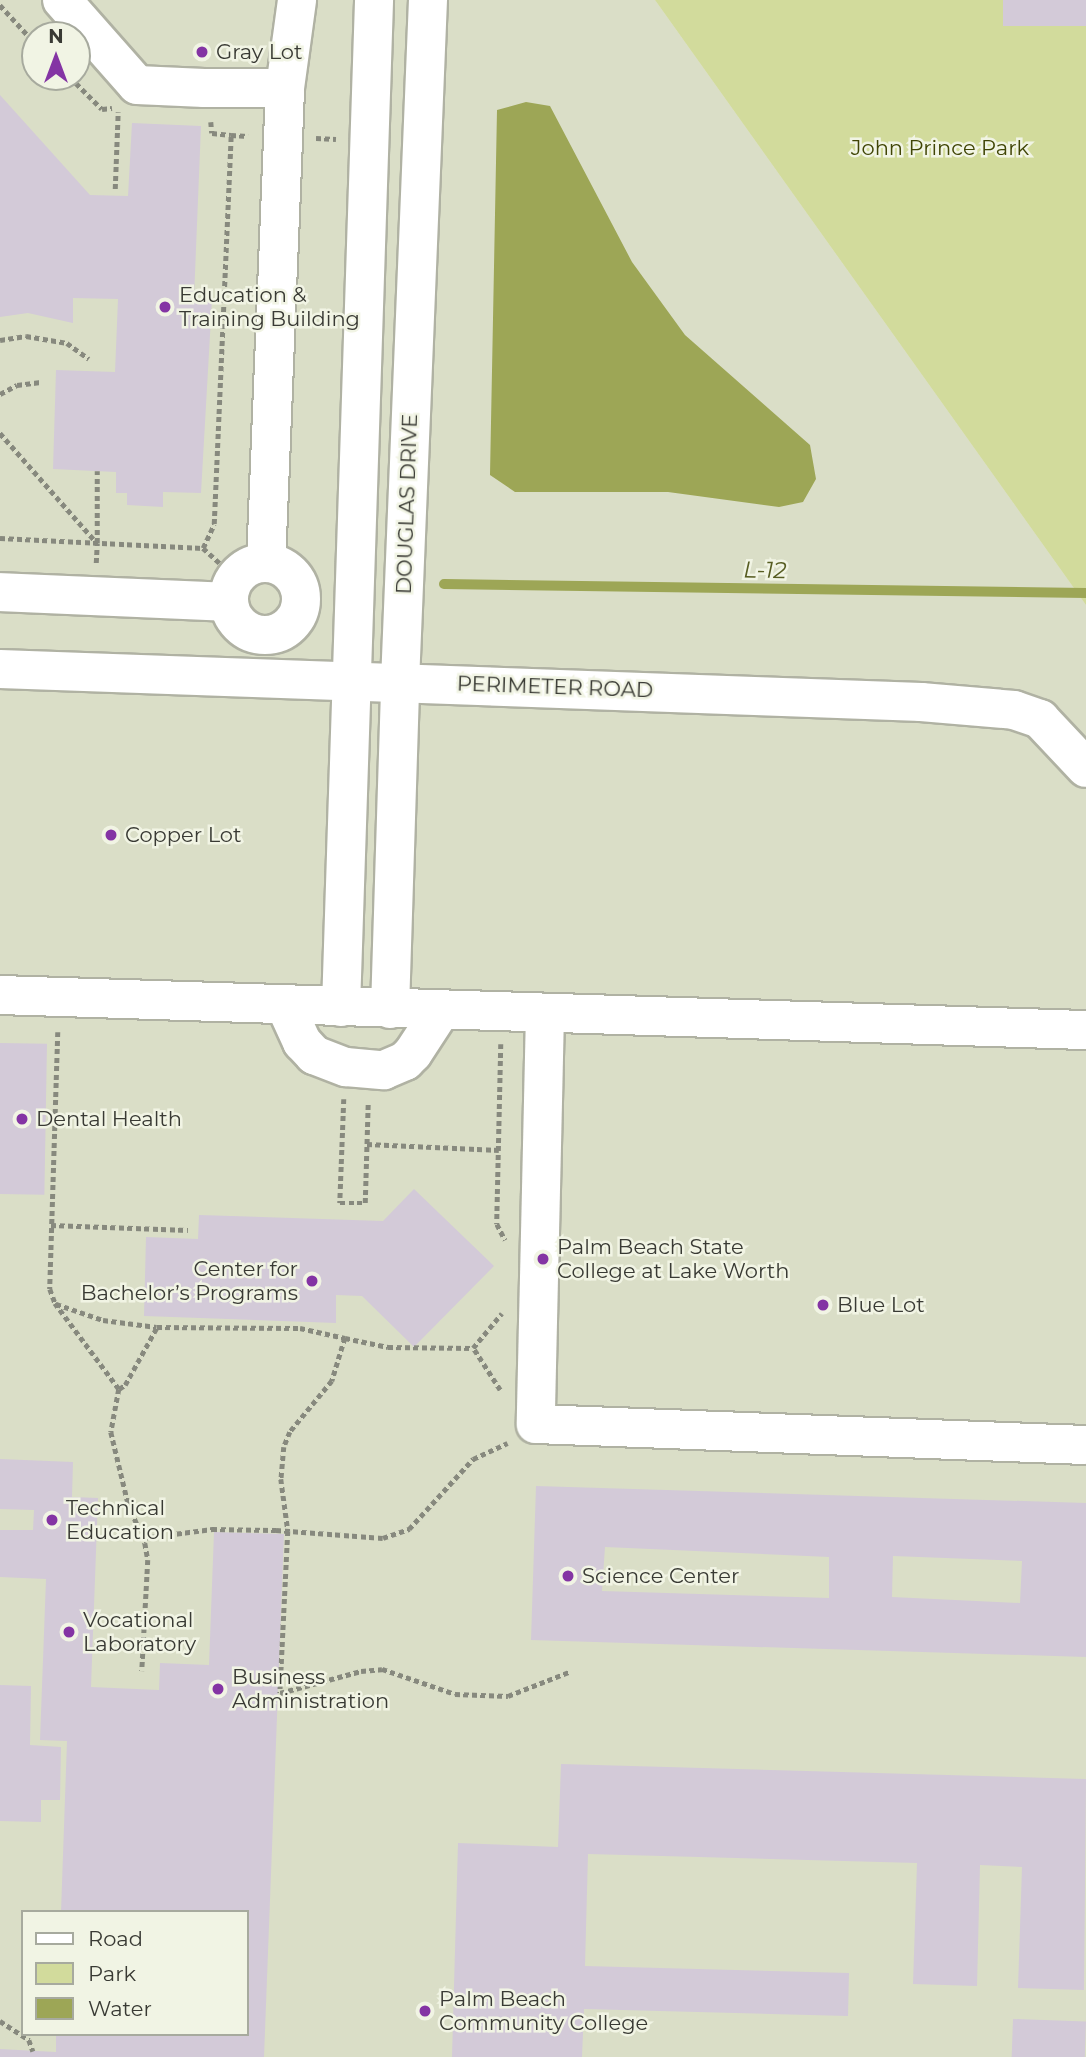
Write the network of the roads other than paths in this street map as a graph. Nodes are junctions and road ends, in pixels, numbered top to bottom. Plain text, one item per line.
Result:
1 (62, 0) edge
2 (297, 0) edge
3 (374, 0) edge
4 (428, 0) edge
5 (285, 88) junction
6 (0, 592) edge
7 (0, 669) edge
8 (352, 680) junction
9 (400, 682) junction
10 (1086, 768) edge
11 (0, 995) edge
12 (285, 1005) junction
13 (341, 1007) junction
14 (390, 1009) junction
15 (442, 1010) junction
16 (545, 1013) junction
17 (1086, 1030) edge
18 (1086, 1445) edge

1 - 5 street
2 - 5 street
3 - 8 street
4 - 9 street, DOUGLAS DRIVE
5 - 6 street
7 - 8 street, PERIMETER ROAD
8 - 9 street, PERIMETER ROAD
8 - 13 street
9 - 10 street, PERIMETER ROAD
9 - 14 street, DOUGLAS DRIVE
11 - 12 street
12 - 13 street
12 - 15 street
13 - 14 street
14 - 15 street
15 - 16 street
16 - 17 street
16 - 18 street

